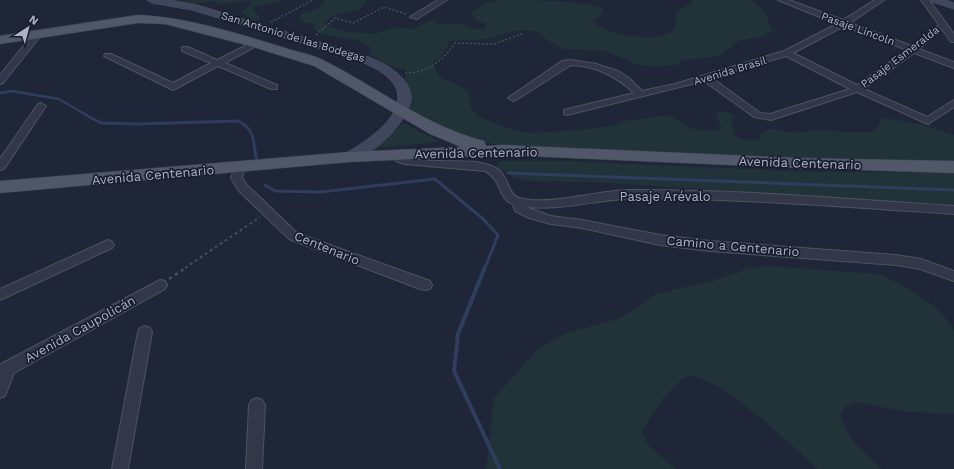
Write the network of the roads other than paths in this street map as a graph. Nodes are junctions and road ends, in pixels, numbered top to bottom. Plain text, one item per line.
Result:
1 (152, 0) edge
2 (443, 0) edge
3 (785, 0) edge
4 (880, 0) edge
5 (925, 0) edge
6 (936, 0) edge
7 (776, 6) dead end
8 (954, 6) edge
9 (414, 17) road end
10 (844, 23) junction
11 (943, 25) junction
12 (38, 34) junction
13 (0, 40) edge
14 (954, 40) edge
15 (255, 44) junction
16 (914, 49) junction
17 (185, 50) dead end
18 (787, 53) junction
19 (108, 56) dead end
20 (218, 63) junction
21 (954, 65) edge
22 (706, 78) junction
23 (0, 81) edge
24 (274, 87) dead end
25 (858, 89) junction
26 (641, 95) junction
27 (513, 98) dead end
28 (954, 103) edge
29 (41, 106) dead end
30 (400, 111) junction
31 (567, 112) dead end
32 (503, 150) junction
33 (398, 155) junction
34 (349, 157) junction
35 (0, 166) edge
36 (954, 167) edge
37 (240, 168) junction
38 (0, 187) edge
39 (518, 202) junction
40 (954, 210) edge
41 (108, 245) dead end
42 (954, 276) edge
43 (160, 285) road end
44 (425, 285) dead end
45 (0, 295) edge
46 (145, 332) dead end
47 (4, 371) edge
48 (0, 391) edge
49 (257, 405) dead end
50 (120, 469) edge
51 (254, 469) edge

1 - 30 street, San Antonio de las Bodegas
2 - 9 street
3 - 7 street
3 - 10 street, Pasaje Lincoln
4 - 10 street, Avenida Brasil
5 - 11 street
6 - 8 street
10 - 16 street, Pasaje Lincoln
10 - 18 street, Avenida Brasil
11 - 14 street
11 - 16 street, Pasaje Esmeralda
12 - 13 main road
12 - 15 main road
12 - 23 street
15 - 20 street
15 - 30 main road
16 - 21 street, Pasaje Lincoln
16 - 25 street, Pasaje Esmeralda
17 - 20 street
18 - 22 street, Avenida Brasil
18 - 25 street
19 - 20 street
20 - 24 street
22 - 25 street, Pasaje Esmeralda
22 - 26 street, Avenida Brasil
25 - 28 street
26 - 27 street
26 - 31 street, Avenida Brasil
29 - 35 street
30 - 32 main road
30 - 34 street, San Antonio de las Bodegas
32 - 33 main road, Avenida Centenario
32 - 36 main road, Avenida Centenario
33 - 34 main road, Avenida Centenario
33 - 39 street
34 - 37 main road, Avenida Centenario
37 - 38 main road, Avenida Centenario
37 - 44 street, Centenario
39 - 40 street, Pasaje Arévalo
39 - 42 street, Camino a Centenario
41 - 45 street
43 - 47 street, Avenida Caupolicán
46 - 50 street
47 - 48 street
49 - 51 street

